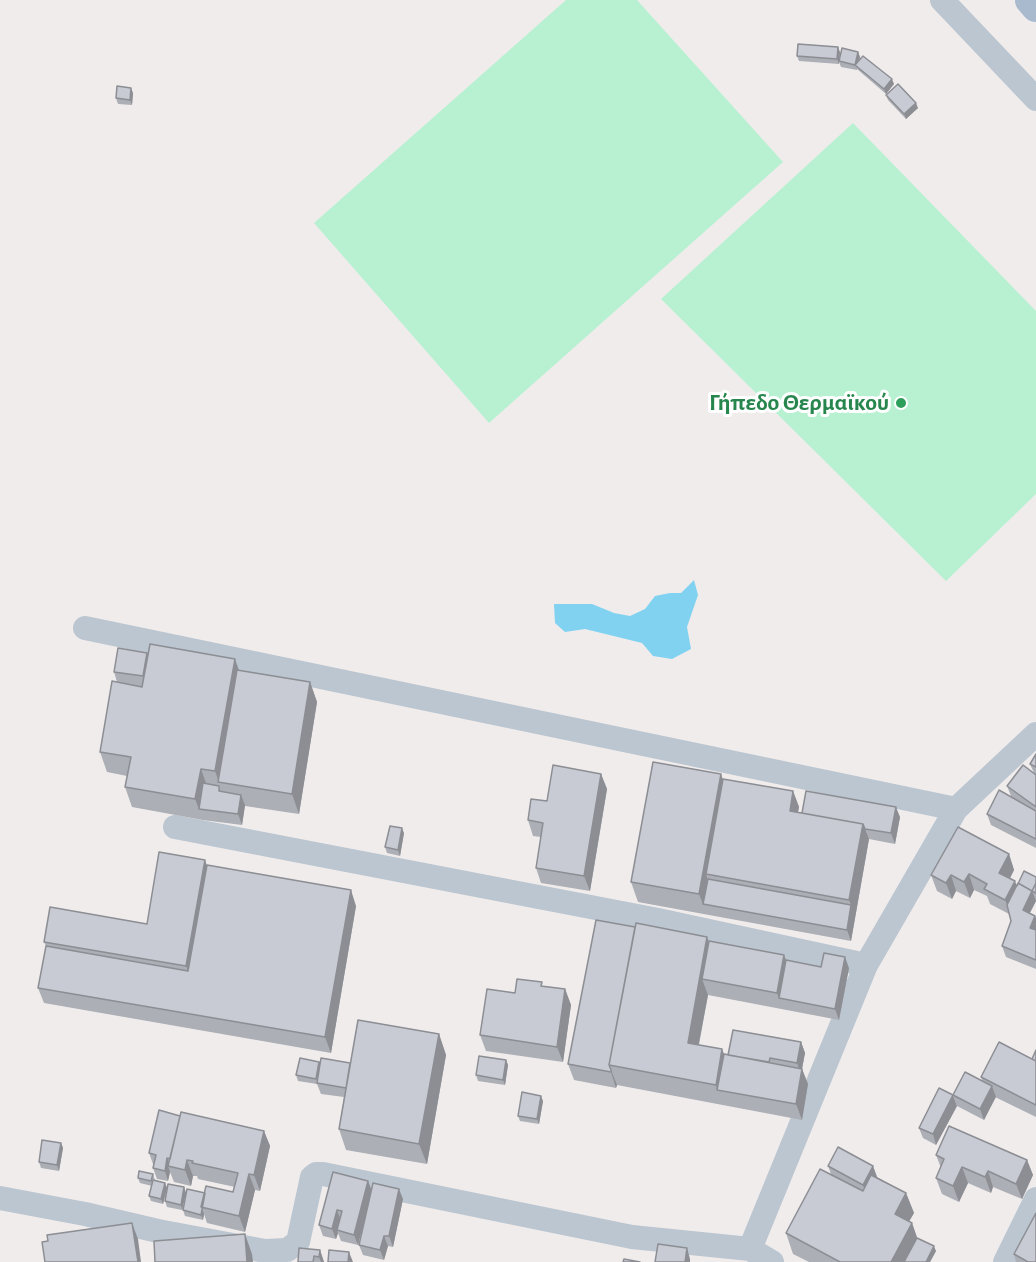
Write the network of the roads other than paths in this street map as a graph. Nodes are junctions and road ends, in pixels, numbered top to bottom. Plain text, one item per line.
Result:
1 (942, 0) edge
2 (1030, 0) edge
3 (1036, 7) edge
4 (1036, 99) edge
5 (85, 628) dead end
6 (1036, 734) edge
7 (956, 809) junction
8 (176, 827) dead end
9 (866, 964) junction
10 (0, 1198) edge
11 (1036, 1199) edge
12 (750, 1250) junction
13 (772, 1262) edge
14 (1005, 1262) edge

1 - 4 street
2 - 3 main road
5 - 7 street
6 - 7 street
7 - 9 street
8 - 9 street
9 - 12 street
10 - 12 street
11 - 14 street
12 - 13 street

